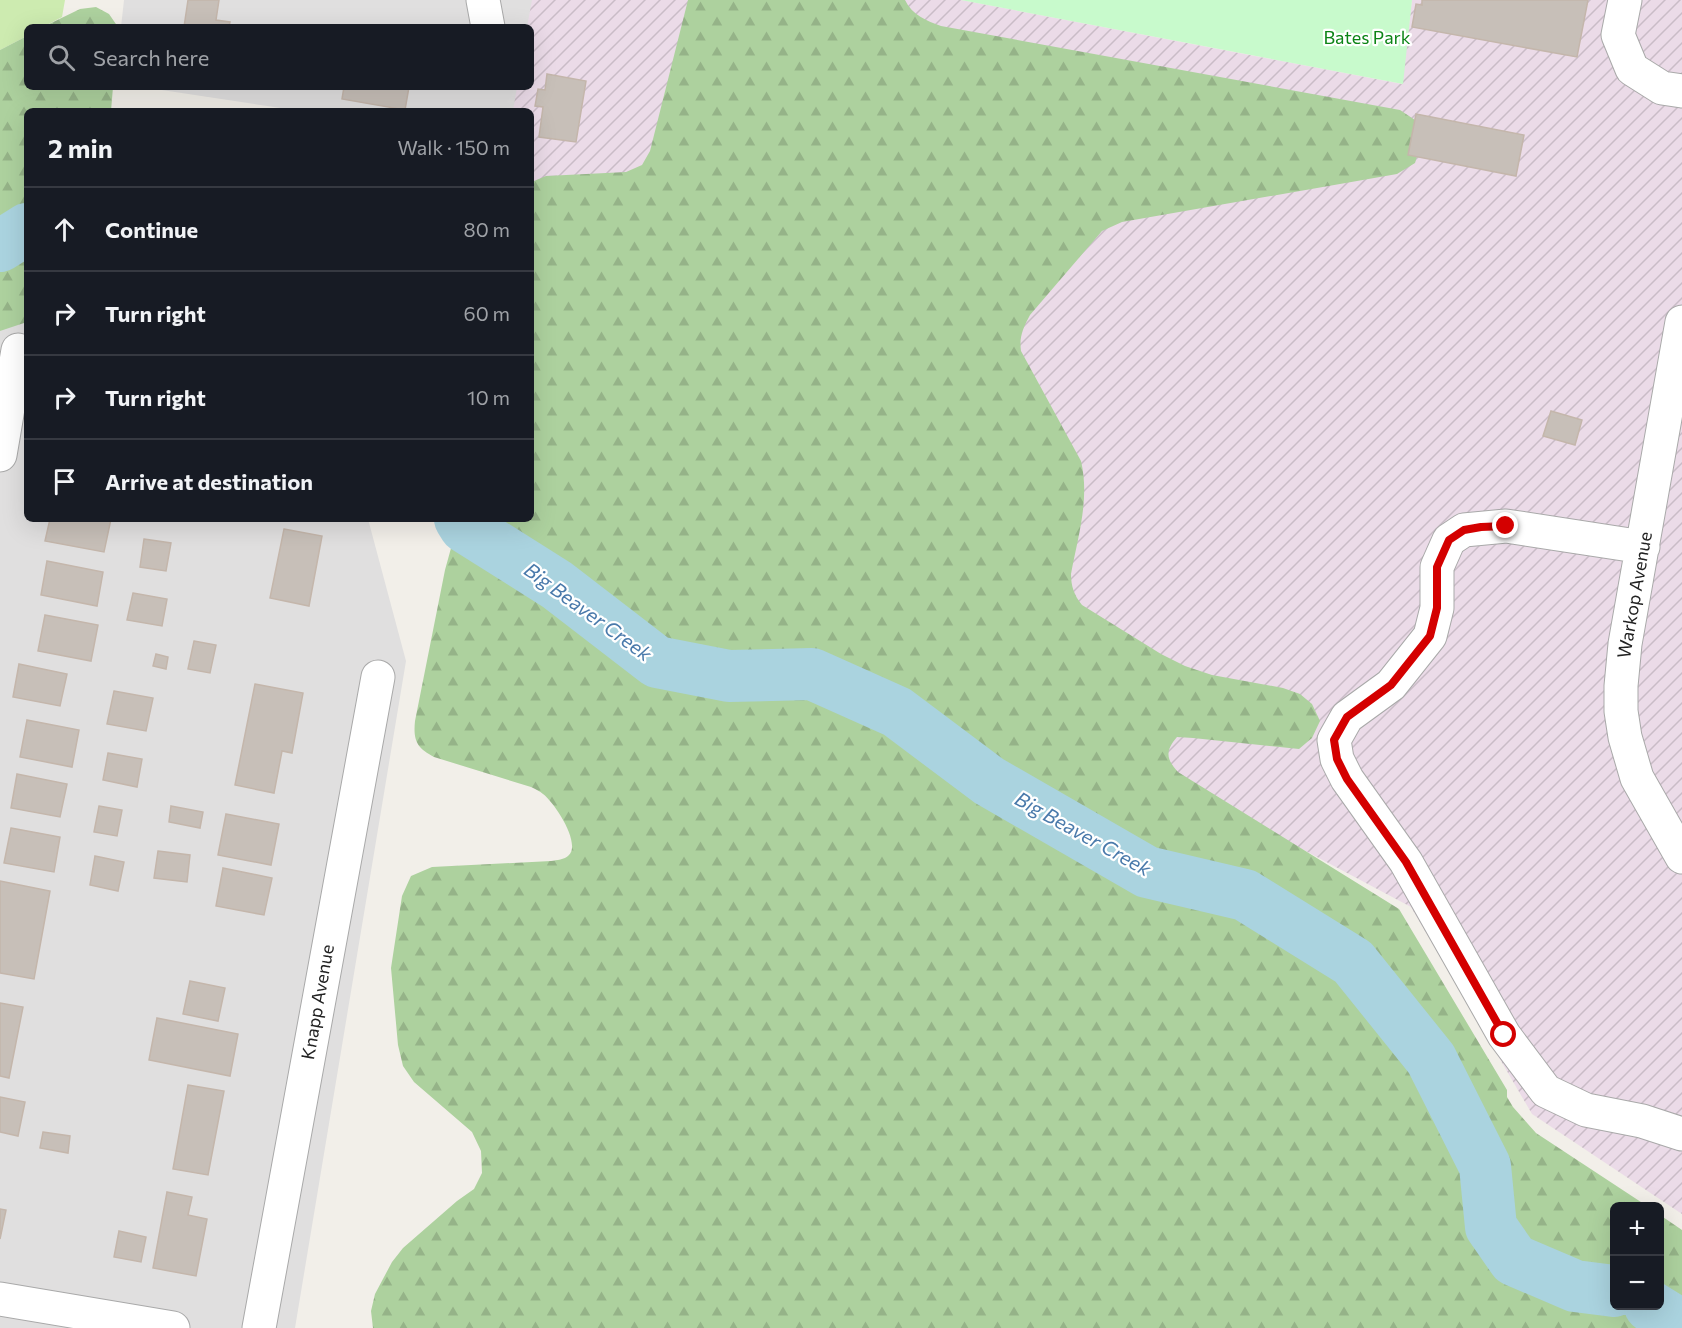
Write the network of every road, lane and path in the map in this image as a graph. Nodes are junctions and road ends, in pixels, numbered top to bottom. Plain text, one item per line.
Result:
1 (483, 0) edge
2 (1625, 0) edge
3 (487, 24) edge
4 (1672, 90) edge
5 (1682, 322) edge
6 (18, 350) dead end
7 (0, 455) edge
8 (1643, 547) junction
9 (378, 676) dead end
10 (1682, 857) edge
11 (1682, 1134) edge
12 (0, 1299) edge
13 (172, 1328) edge
14 (259, 1328) edge

1 - 3 street
2 - 4 street
5 - 8 street, Warkop Avenue
6 - 7 street
8 - 10 street, Warkop Avenue
8 - 11 street
9 - 14 street, Knapp Avenue
12 - 13 street

